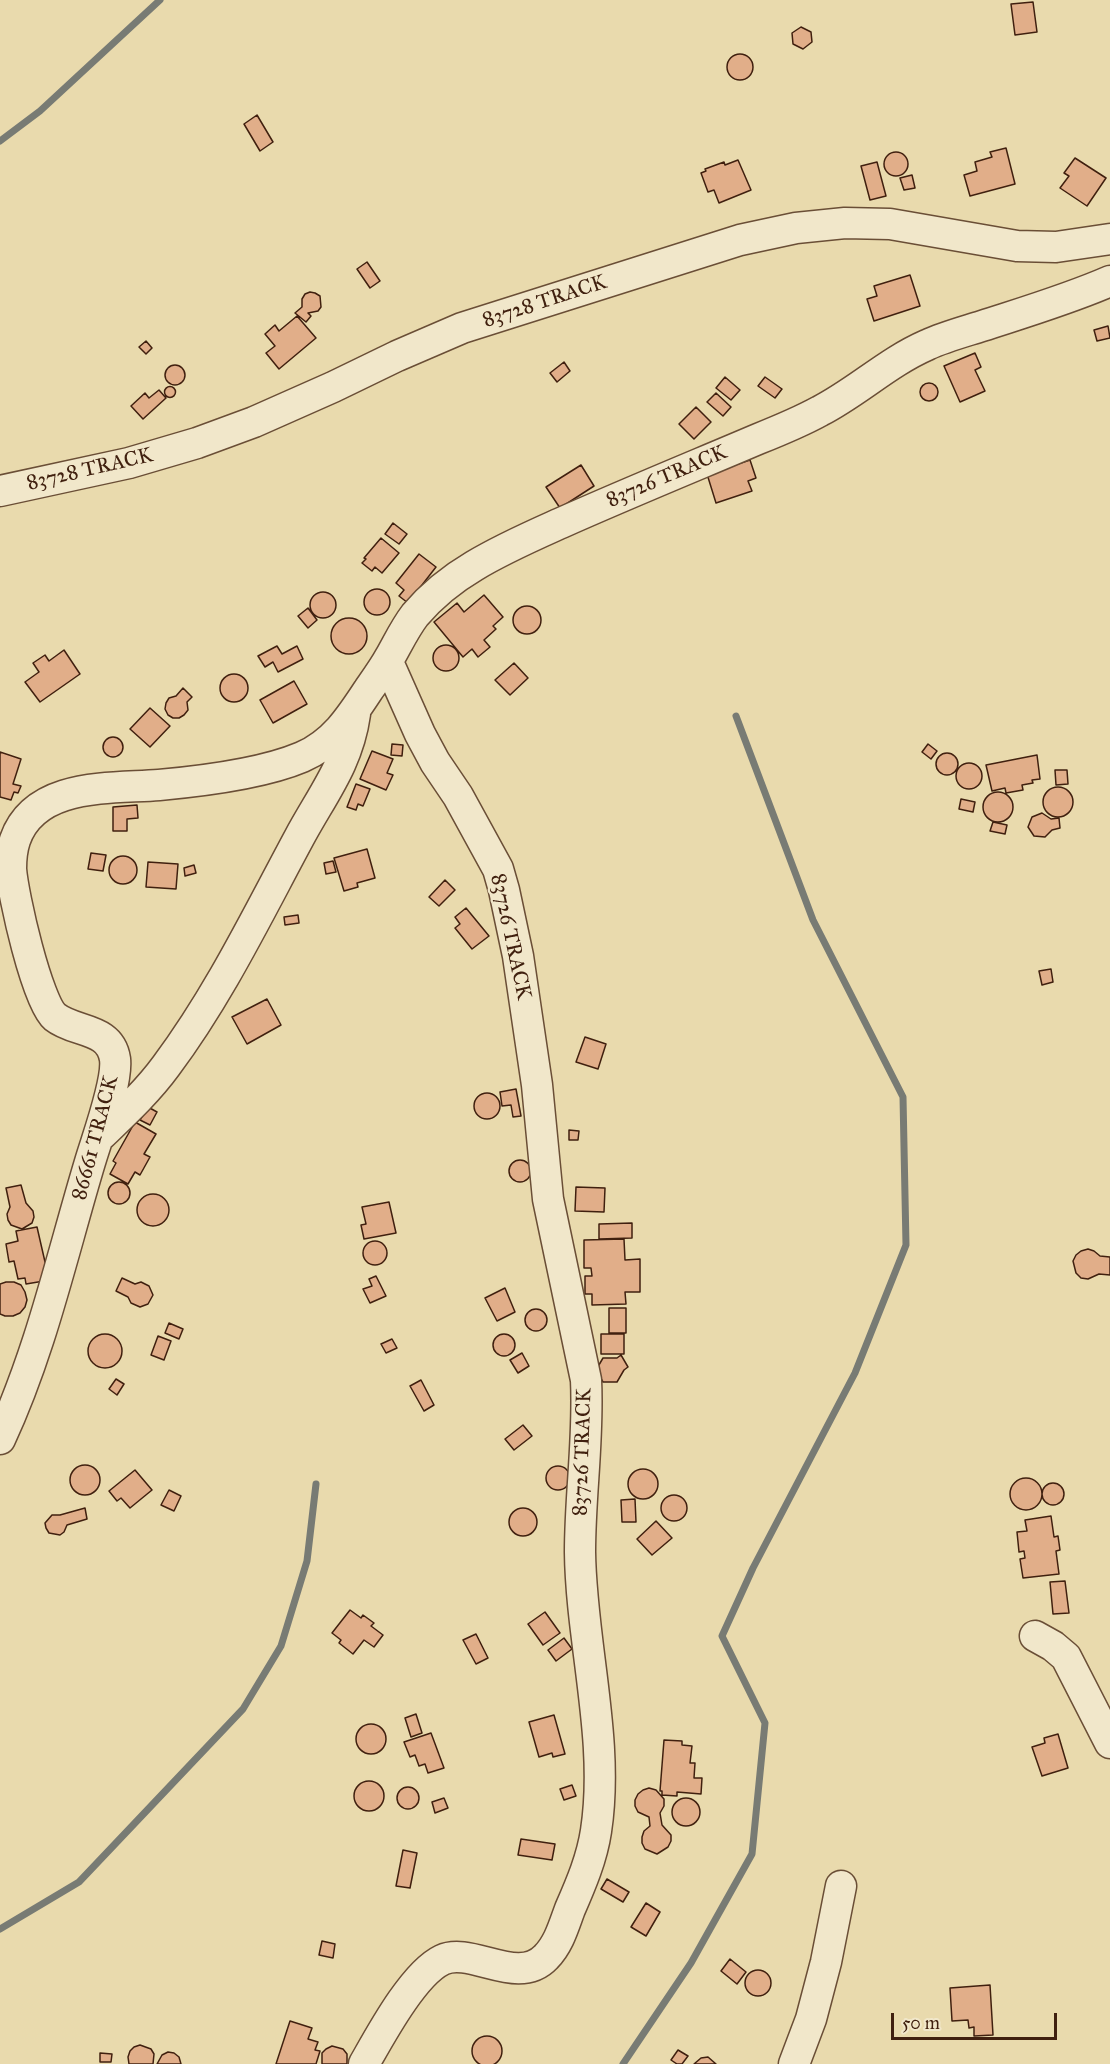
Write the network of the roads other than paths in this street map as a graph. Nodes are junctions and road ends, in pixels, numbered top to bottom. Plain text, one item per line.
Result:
1 (1110, 239) edge
2 (1110, 281) edge
3 (0, 491) edge
4 (388, 662) junction
5 (356, 710) junction
6 (6, 867) edge
7 (97, 1138) junction
8 (0, 1439) edge
9 (1035, 1636) dead end
10 (1110, 1743) edge
11 (841, 1886) dead end
12 (364, 2064) edge
13 (794, 2064) edge

1 - 3 street, 83728 TRACK
2 - 4 street, 83726 TRACK
4 - 5 street, 86661 TRACK
4 - 12 street, 83726 TRACK
5 - 6 street, 86661 TRACK
5 - 7 street
6 - 7 street, 86661 TRACK
7 - 8 street, 86661 TRACK
9 - 10 street
11 - 13 street

